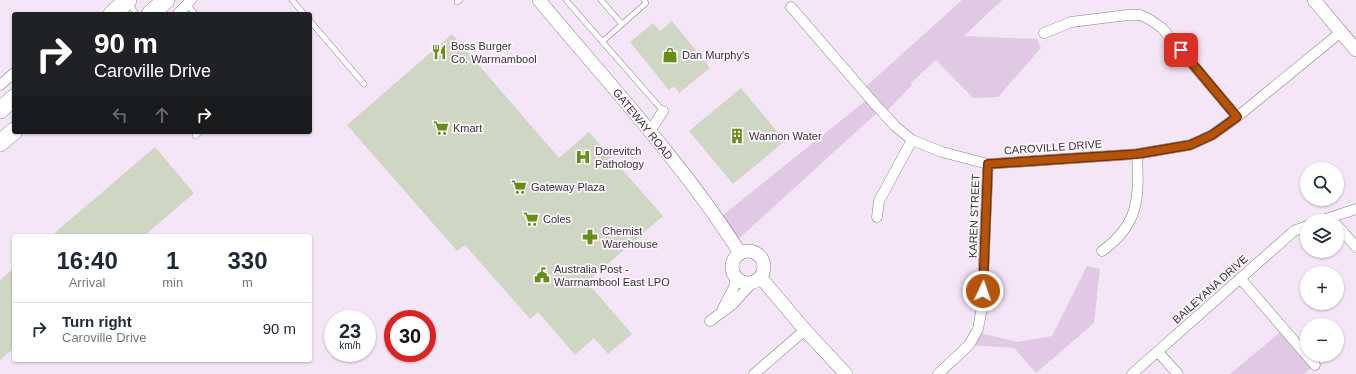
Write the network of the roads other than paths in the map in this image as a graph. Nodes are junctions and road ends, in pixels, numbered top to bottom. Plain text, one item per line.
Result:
1 (128, 0) edge
2 (166, 0) edge
3 (300, 0) edge
4 (540, 0) edge
5 (566, 0) edge
6 (601, 0) edge
7 (644, 0) edge
8 (1314, 0) edge
9 (189, 2) edge
10 (294, 2) edge
11 (791, 7) dead end
12 (114, 12) edge
13 (135, 12) edge
14 (152, 12) edge
15 (180, 12) edge
16 (194, 12) edge
17 (302, 12) edge
18 (312, 23) edge
19 (622, 24) junction
20 (1341, 32) junction
21 (1044, 33) dead end
22 (602, 41) junction
23 (1356, 50) edge
24 (12, 75) edge
25 (364, 84) dead end
26 (0, 85) edge
27 (12, 100) edge
28 (0, 110) edge
29 (663, 111) junction
30 (1237, 117) junction
31 (641, 120) junction
32 (650, 131) junction
33 (12, 133) edge
34 (198, 134) edge
35 (195, 136) dead end
36 (912, 140) junction
37 (0, 143) edge
38 (1137, 154) junction
39 (988, 164) junction
40 (1356, 209) edge
41 (1344, 216) edge
42 (877, 217) dead end
43 (1300, 229) edge
44 (1344, 233) edge
45 (1356, 247) edge
46 (1102, 250) dead end
47 (740, 253) junction
48 (736, 278) junction
49 (1240, 278) junction
50 (756, 281) junction
51 (720, 314) junction
52 (710, 321) dead end
53 (805, 330) junction
54 (1158, 352) junction
55 (1315, 365) dead end
56 (754, 374) edge
57 (846, 374) edge
58 (938, 374) edge
59 (1132, 374) edge
60 (1178, 374) edge

1 - 12 highway
1 - 13 lane
2 - 14 highway
3 - 10 lane
4 - 31 street, GATEWAY ROAD
5 - 22 lane
6 - 19 lane
7 - 19 lane
8 - 20 street
9 - 15 street
9 - 16 lane
10 - 17 lane
11 - 36 street, CAROVILLE DRIVE
18 - 25 lane
19 - 22 lane
20 - 23 street
20 - 30 street, CAROVILLE DRIVE
21 - 30 street
22 - 29 lane
24 - 26 street
27 - 28 highway
29 - 31 street
29 - 32 street
30 - 38 street, CAROVILLE DRIVE
31 - 32 street, GATEWAY ROAD
32 - 47 street, GATEWAY ROAD
33 - 37 highway
34 - 35 lane
36 - 39 street, CAROVILLE DRIVE
36 - 42 street
38 - 39 street, CAROVILLE DRIVE
38 - 46 street
39 - 58 street, KAREN STREET
40 - 41 street
43 - 49 street, BAILEYANA DRIVE
44 - 45 street
47 - 48 street
47 - 50 street
48 - 50 street
48 - 51 street
49 - 54 street, BAILEYANA DRIVE
49 - 55 street
50 - 51 street
50 - 53 street
51 - 52 street
53 - 56 street
53 - 57 street
54 - 59 street, BAILEYANA DRIVE
54 - 60 street

